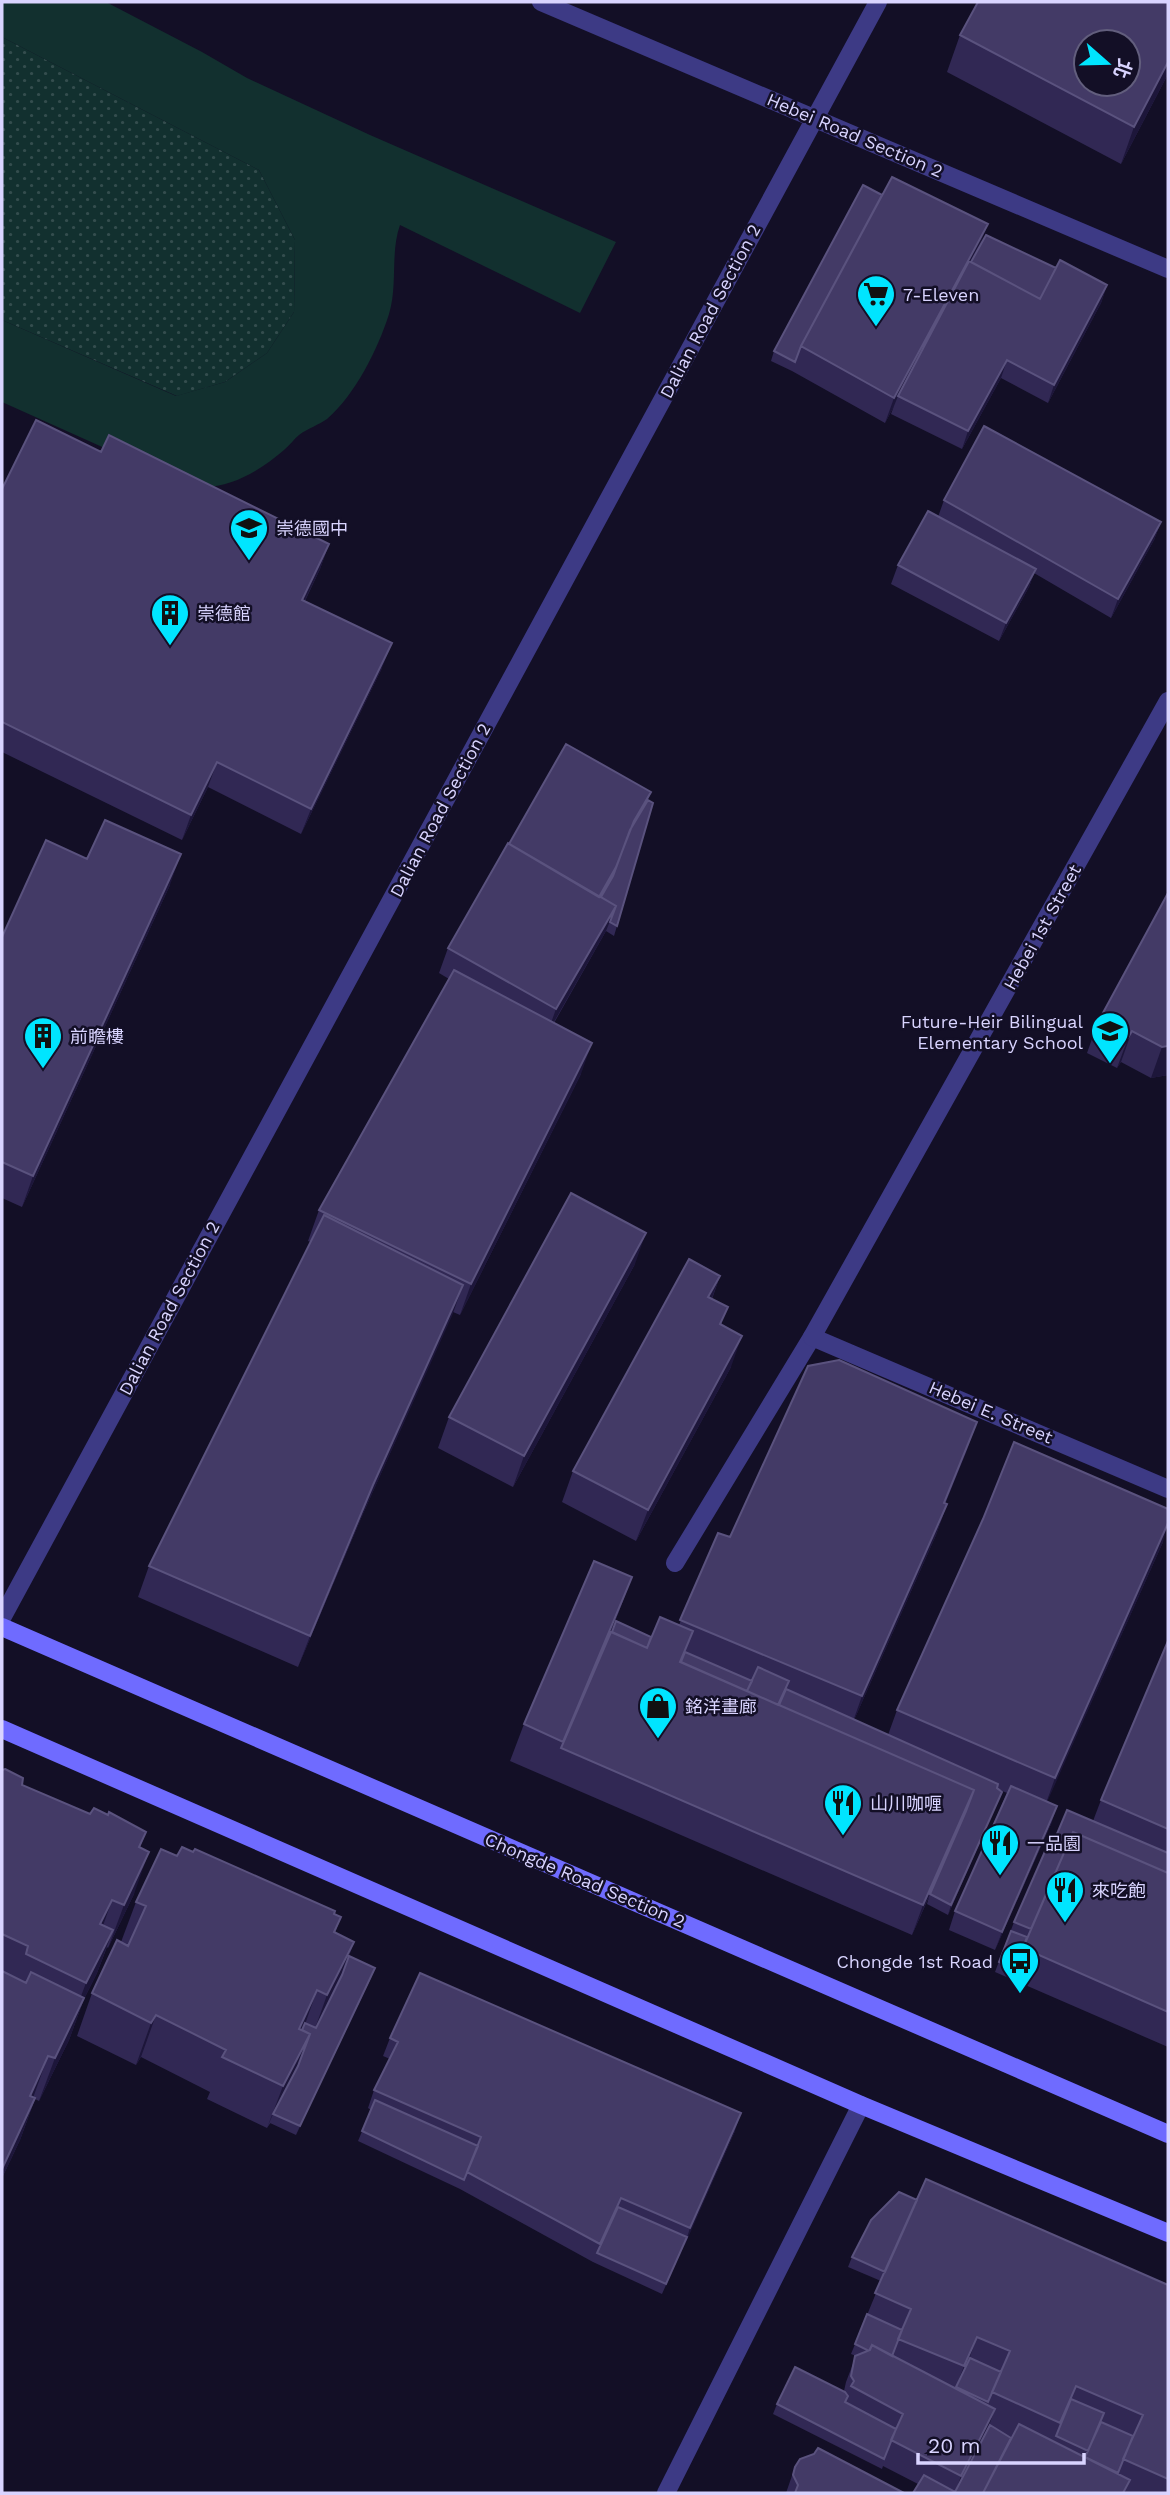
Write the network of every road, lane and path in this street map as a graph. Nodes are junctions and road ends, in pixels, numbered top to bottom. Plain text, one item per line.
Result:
1 (541, 2) edge
2 (878, 2) edge
3 (815, 118) junction
4 (1168, 269) edge
5 (1168, 701) edge
6 (812, 1336) junction
7 (1168, 1489) edge
8 (675, 1563) dead end
9 (2, 1618) edge
10 (2, 1627) edge
11 (2, 1729) edge
12 (861, 2105) junction
13 (1168, 2133) edge
14 (1168, 2233) edge
15 (666, 2493) edge

1 - 3 street, Hebei Road Section 2
2 - 3 street, Dalian Road Section 2
3 - 4 street, Hebei Road Section 2
3 - 9 street, Dalian Road Section 2
5 - 6 street, Hebei 1st Street
6 - 7 street, Hebei E. Street
6 - 8 street, Hebei 1st Street
10 - 13 main road, Chongde Road Section 2
11 - 12 main road
12 - 14 main road
12 - 15 street

